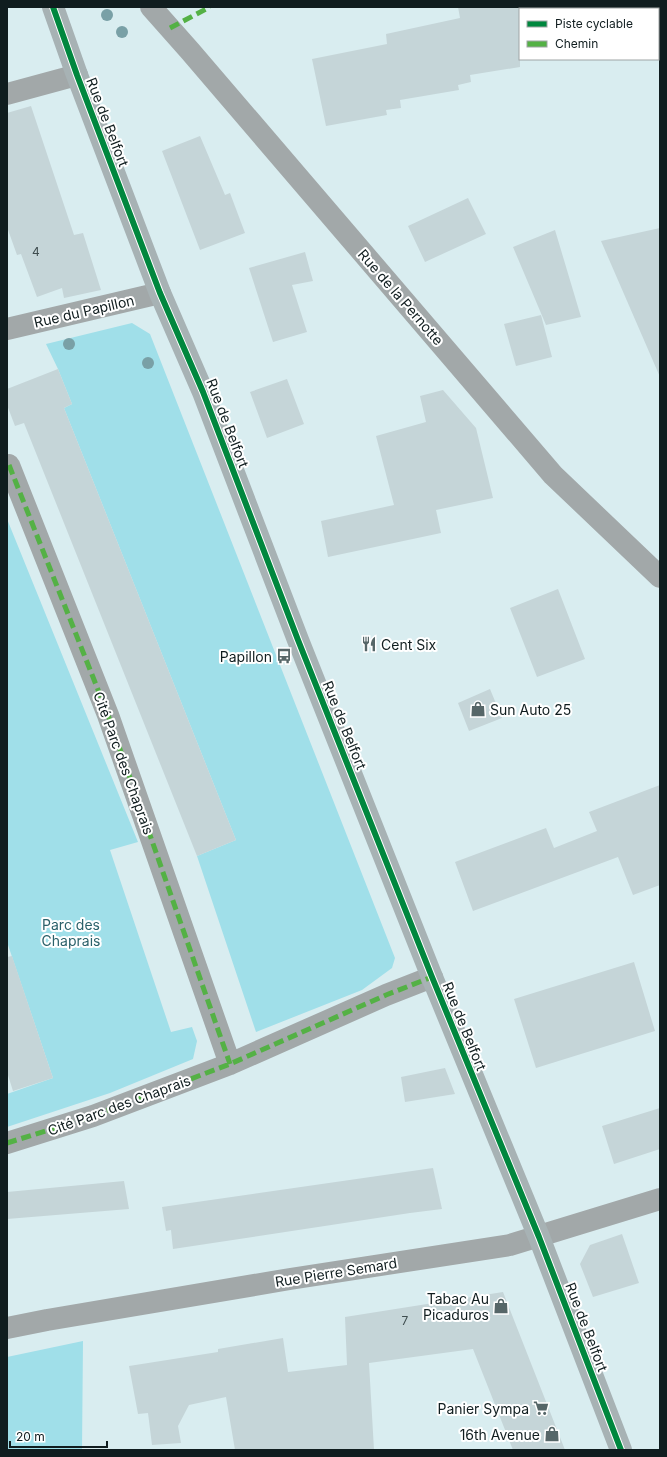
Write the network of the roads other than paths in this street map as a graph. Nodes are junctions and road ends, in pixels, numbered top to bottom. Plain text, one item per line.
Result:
1 (53, 7) edge
2 (151, 7) edge
3 (77, 75) junction
4 (7, 94) edge
5 (160, 293) junction
6 (7, 329) edge
7 (9, 465) dead end
8 (660, 577) edge
9 (432, 977) junction
10 (230, 1064) junction
11 (7, 1143) edge
12 (660, 1199) edge
13 (539, 1237) junction
14 (7, 1328) edge
15 (621, 1450) edge

1 - 3 main road, Rue de Belfort
2 - 8 street, Rue de la Pernotte
3 - 4 street
3 - 5 main road, Rue de Belfort
5 - 6 street, Rue du Papillon
5 - 9 main road, Rue de Belfort
7 - 10 street, Cité Parc des Chaprais
9 - 10 street, Cité Parc des Chaprais
9 - 13 main road, Rue de Belfort
10 - 11 street, Cité Parc des Chaprais
12 - 13 street, Rue Pierre Semard
13 - 14 street, Rue Pierre Semard
13 - 15 main road, Rue de Belfort

